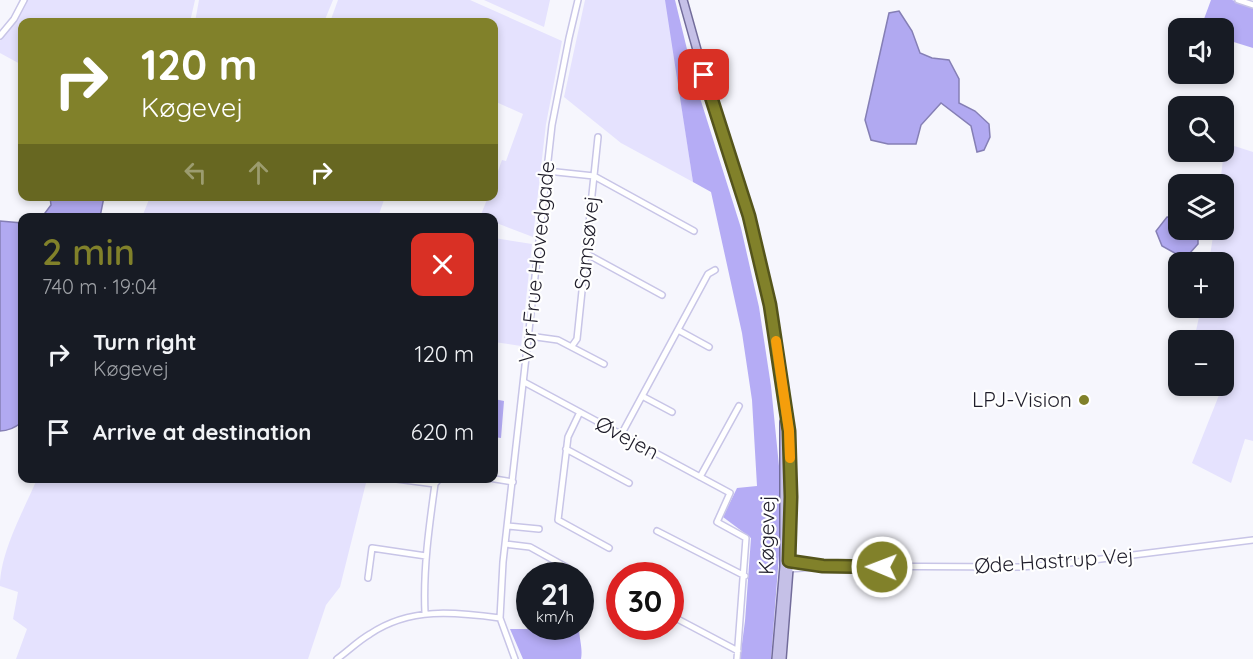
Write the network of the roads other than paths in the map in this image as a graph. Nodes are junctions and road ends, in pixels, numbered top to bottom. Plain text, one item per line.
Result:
1 (24, 0) edge
2 (578, 0) edge
3 (683, 0) edge
4 (1238, 0) edge
5 (1253, 5) edge
6 (0, 36) edge
7 (598, 137) dead end
8 (547, 171) junction
9 (594, 176) junction
10 (694, 231) dead end
11 (587, 254) junction
12 (715, 270) dead end
13 (662, 295) dead end
14 (678, 330) junction
15 (529, 336) junction
16 (572, 346) junction
17 (709, 347) dead end
18 (604, 364) dead end
19 (524, 382) junction
20 (642, 396) junction
21 (739, 406) dead end
22 (580, 412) junction
23 (672, 412) dead end
24 (621, 435) junction
25 (566, 449) junction
26 (700, 477) junction
27 (498, 480) edge
28 (513, 482) junction
29 (427, 483) edge
30 (629, 483) dead end
31 (435, 484) joint
32 (507, 526) junction
33 (539, 529) dead end
34 (657, 531) dead end
35 (1253, 540) edge
36 (506, 544) junction
37 (609, 548) dead end
38 (426, 555) junction
39 (557, 562) edge
40 (787, 566) junction
41 (745, 576) junction
42 (368, 578) dead end
43 (425, 613) junction
44 (500, 618) junction
45 (684, 622) edge
46 (738, 651) junction
47 (337, 659) edge
48 (515, 659) edge
49 (737, 659) edge
50 (776, 659) edge
51 (782, 659) edge

1 - 6 street
2 - 8 street, Vor Frue Hovedgade
3 - 40 main road, Køgevej
4 - 5 street
7 - 9 street, Samsøvej
8 - 9 street
8 - 15 street, Vor Frue Hovedgade
9 - 10 street
9 - 11 street, Samsøvej
11 - 13 street
11 - 16 street, Samsøvej
12 - 14 street
14 - 17 street
14 - 20 street
15 - 16 street
15 - 19 street, Vor Frue Hovedgade
16 - 18 street
19 - 22 street, Øvejen
19 - 28 street, Vor Frue Hovedgade
20 - 23 street
20 - 24 street
21 - 26 street
22 - 24 street, Øvejen
22 - 25 street
24 - 26 street, Øvejen
25 - 30 street
25 - 37 street
26 - 41 street, Øvejen
27 - 28 street
28 - 32 street, Vor Frue Hovedgade
29 - 31 street
31 - 38 street
32 - 33 street
32 - 36 street, Vor Frue Hovedgade
34 - 41 street
35 - 40 street, Øde Hastrup Vej
36 - 39 street
36 - 44 street, Vor Frue Hovedgade
38 - 42 street
38 - 43 street
40 - 50 main road, Køgevej
40 - 51 main road, Køgevej
41 - 46 street
43 - 44 street
43 - 47 street
44 - 48 street, Vor Frue Hovedgade
45 - 46 street
46 - 49 street

